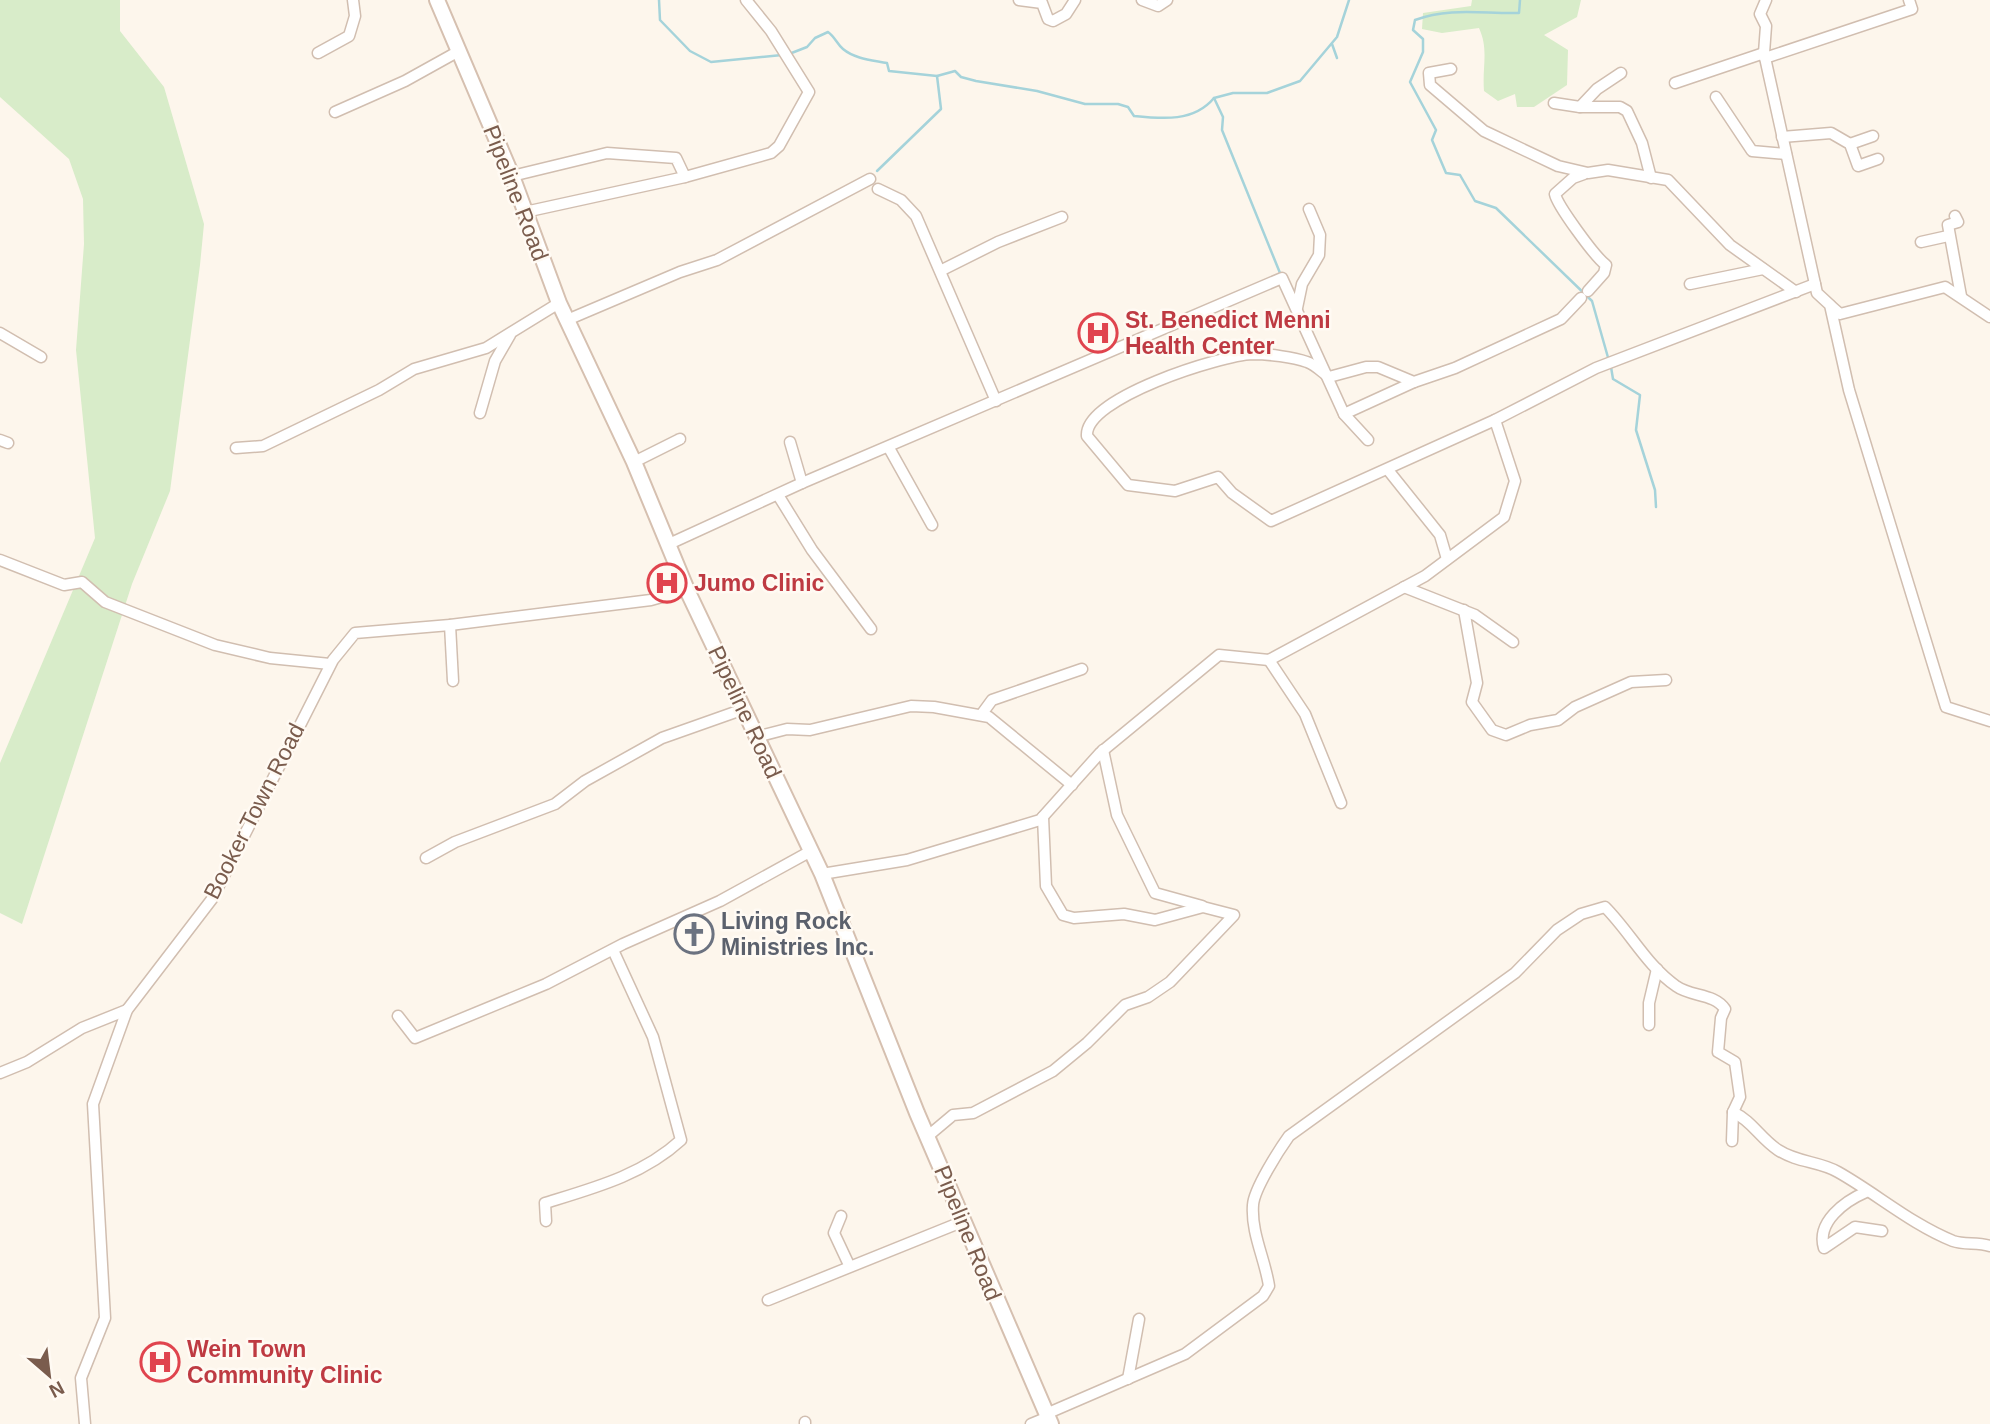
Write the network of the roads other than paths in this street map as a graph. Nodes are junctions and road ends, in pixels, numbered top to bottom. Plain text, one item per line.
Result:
1 (353, 0) edge
2 (438, 0) edge
3 (746, 0) edge
4 (1019, 0) edge
5 (1075, 0) edge
6 (1142, 0) edge
7 (1167, 0) edge
8 (1766, 0) edge
9 (1909, 0) edge
10 (459, 51) junction
11 (318, 53) dead end
12 (1764, 55) junction
13 (1451, 69) dead end
14 (1621, 73) dead end
15 (1675, 83) dead end
16 (1716, 97) dead end
17 (1554, 103) dead end
18 (1580, 107) junction
19 (335, 112) dead end
20 (1873, 136) dead end
21 (1782, 137) junction
22 (1850, 144) junction
23 (1786, 153) junction
24 (1878, 159) dead end
25 (1588, 173) junction
26 (512, 176) junction
27 (685, 177) junction
28 (1651, 178) junction
29 (870, 179) dead end
30 (878, 189) dead end
31 (1309, 209) dead end
32 (525, 212) junction
33 (1955, 216) dead end
34 (1062, 217) dead end
35 (1948, 236) junction
36 (1921, 242) dead end
37 (1763, 269) junction
38 (942, 270) junction
39 (1690, 284) dead end
40 (1815, 284) junction
41 (1797, 292) junction
42 (1961, 296) junction
43 (559, 303) junction
44 (1830, 305) junction
45 (1297, 309) junction
46 (1990, 317) edge
47 (567, 320) junction
48 (0, 333) edge
49 (510, 335) junction
50 (41, 358) dead end
51 (1329, 377) junction
52 (1414, 382) junction
53 (996, 401) junction
54 (480, 412) dead end
55 (1344, 414) junction
56 (1495, 420) junction
57 (680, 439) dead end
58 (1368, 440) dead end
59 (790, 442) dead end
60 (889, 447) junction
61 (236, 448) dead end
62 (634, 462) junction
63 (1388, 470) junction
64 (802, 483) junction
65 (778, 495) junction
66 (932, 525) dead end
67 (669, 544) junction
68 (1447, 559) junction
69 (0, 560) edge
70 (1404, 587) junction
71 (687, 590) junction
72 (1464, 610) junction
73 (450, 625) junction
74 (871, 629) dead end
75 (1513, 642) dead end
76 (1269, 660) junction
77 (330, 664) junction
78 (1082, 669) dead end
79 (1666, 680) dead end
80 (453, 681) dead end
81 (744, 709) junction
82 (981, 715) junction
83 (1990, 721) edge
84 (757, 737) junction
85 (1103, 750) junction
86 (1072, 785) junction
87 (1341, 803) dead end
88 (1042, 817) junction
89 (1027, 823) junction
90 (1041, 833) junction
91 (811, 851) junction
92 (426, 858) dead end
93 (822, 874) junction
94 (1203, 907) junction
95 (612, 950) junction
96 (1657, 969) junction
97 (127, 1010) junction
98 (398, 1016) dead end
99 (1649, 1024) dead end
100 (0, 1073) edge
101 (1733, 1112) junction
102 (928, 1136) junction
103 (1732, 1142) dead end
104 (1866, 1192) junction
105 (841, 1216) dead end
106 (546, 1221) dead end
107 (964, 1221) junction
108 (1882, 1231) dead end
109 (1990, 1246) edge
110 (849, 1265) junction
111 (768, 1300) dead end
112 (1139, 1318) dead end
113 (1128, 1379) junction
114 (1048, 1418) edge
115 (85, 1424) edge
116 (1031, 1424) edge

1 - 11 street
2 - 10 street, Pipeline Road
3 - 27 street
4 - 5 street
6 - 7 street
8 - 12 street
9 - 12 street
10 - 19 street
10 - 26 street, Pipeline Road
12 - 15 street
12 - 21 street
13 - 25 street
14 - 18 street
16 - 23 street
17 - 18 street
18 - 28 street
20 - 22 street
21 - 22 street
21 - 23 street
22 - 24 street
23 - 40 street
25 - 28 street
25 - 52 street
26 - 27 street
26 - 32 street, Pipeline Road
27 - 32 street
28 - 37 street
29 - 47 street
30 - 38 street
31 - 45 street
32 - 43 street, Pipeline Road
33 - 35 street
34 - 38 street
35 - 36 street
35 - 42 street
37 - 39 street
37 - 41 street
38 - 53 street
40 - 41 street
40 - 44 street
41 - 56 street
42 - 44 street
42 - 46 street
43 - 47 street, Pipeline Road
43 - 49 street
44 - 83 street
45 - 51 street
45 - 53 street
47 - 62 street, Pipeline Road
48 - 50 street
49 - 54 street
49 - 61 street
51 - 52 street
51 - 55 street
51 - 63 street
52 - 55 street
53 - 60 street
55 - 58 street
56 - 63 street
56 - 68 street
57 - 62 street
59 - 64 street
60 - 64 street
60 - 66 street
62 - 67 street, Pipeline Road
63 - 68 street
64 - 65 street
65 - 67 street
65 - 74 street
67 - 71 street, Pipeline Road
68 - 70 street
69 - 77 street
70 - 72 street
70 - 76 street
71 - 73 street, Booker Town Road
71 - 81 street, Pipeline Road
72 - 75 street
72 - 79 street
73 - 77 street, Booker Town Road
73 - 80 street
76 - 85 street
76 - 87 street
77 - 97 street, Booker Town Road
78 - 82 street
81 - 84 street, Pipeline Road
81 - 92 street
82 - 84 street
82 - 86 street
84 - 91 street, Pipeline Road
85 - 86 street
85 - 94 street
86 - 88 street
88 - 89 street
88 - 90 street
89 - 90 street
89 - 93 street
90 - 94 street
91 - 93 street, Pipeline Road
91 - 95 street
93 - 102 street, Pipeline Road
94 - 102 street
95 - 98 street
95 - 106 street
96 - 99 street
96 - 101 street
96 - 113 street
97 - 100 street
97 - 115 street, Booker Town Road
101 - 103 street
101 - 104 street
102 - 107 street, Pipeline Road
104 - 108 street
104 - 109 street
105 - 110 street
107 - 110 street
107 - 114 street, Pipeline Road
110 - 111 street
112 - 113 street
113 - 114 street
114 - 116 street

